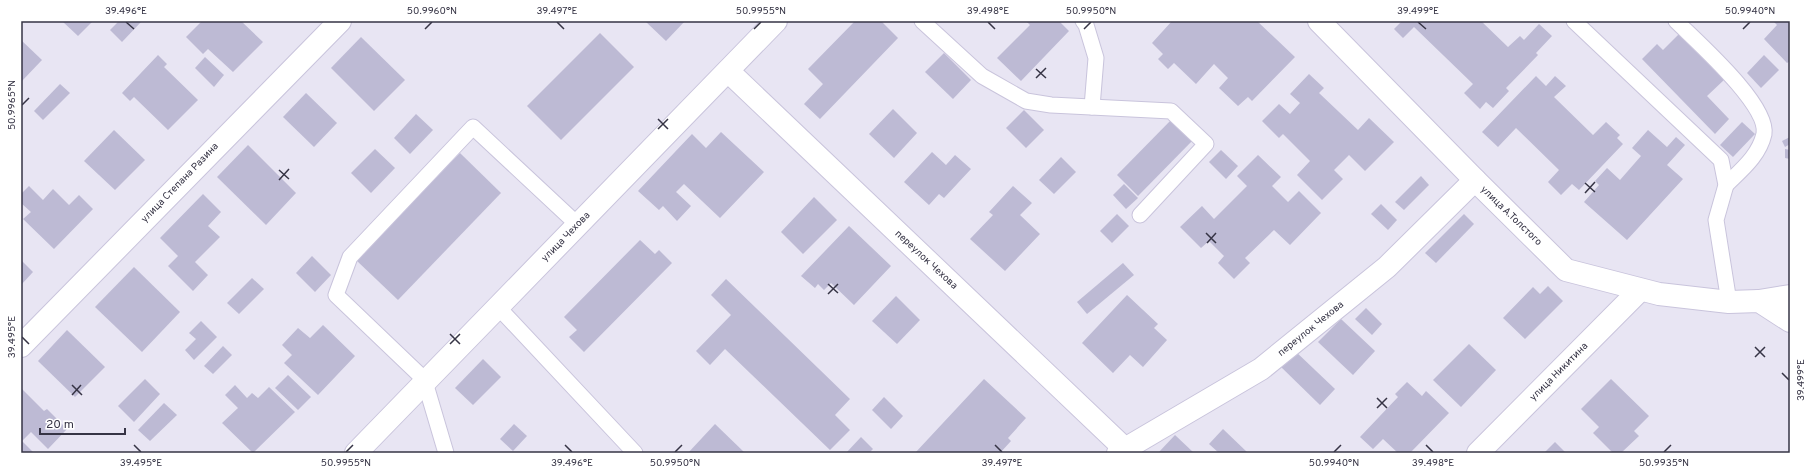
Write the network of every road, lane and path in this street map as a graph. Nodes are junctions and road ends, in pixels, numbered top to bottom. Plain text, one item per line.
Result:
1 (340, 21) edge
2 (776, 21) edge
3 (922, 21) edge
4 (1083, 21) edge
5 (1319, 21) edge
6 (1574, 21) edge
7 (1676, 21) edge
8 (728, 71) junction
9 (1092, 107) junction
10 (1475, 180) junction
11 (1726, 185) junction
12 (1140, 215) dead end
13 (578, 225) junction
14 (1640, 290) junction
15 (1790, 296) edge
16 (1759, 301) junction
17 (1729, 302) junction
18 (498, 307) junction
19 (1790, 321) edge
20 (21, 346) edge
21 (426, 382) junction
22 (1122, 451) edge
23 (356, 453) edge
24 (446, 453) edge
25 (635, 453) edge
26 (1478, 453) edge

1 - 20 street, улица Степана Разина
2 - 8 street, улица Чехова
3 - 9 lane
4 - 9 lane
5 - 10 street, улица А.Толстого
6 - 11 lane
7 - 11 lane
8 - 13 street, улица Чехова
8 - 22 street, переулок Чехова
9 - 12 lane
10 - 14 street, улица А.Толстого
10 - 22 street, переулок Чехова
11 - 17 lane
13 - 18 street, улица Чехова
13 - 21 lane
14 - 17 street, улица А.Толстого
14 - 26 street, улица Никитина
15 - 16 street, улица А.Толстого
16 - 17 street, улица А.Толстого
16 - 19 street
18 - 21 street, улица Чехова
18 - 25 lane
21 - 23 street, улица Чехова
21 - 24 lane

